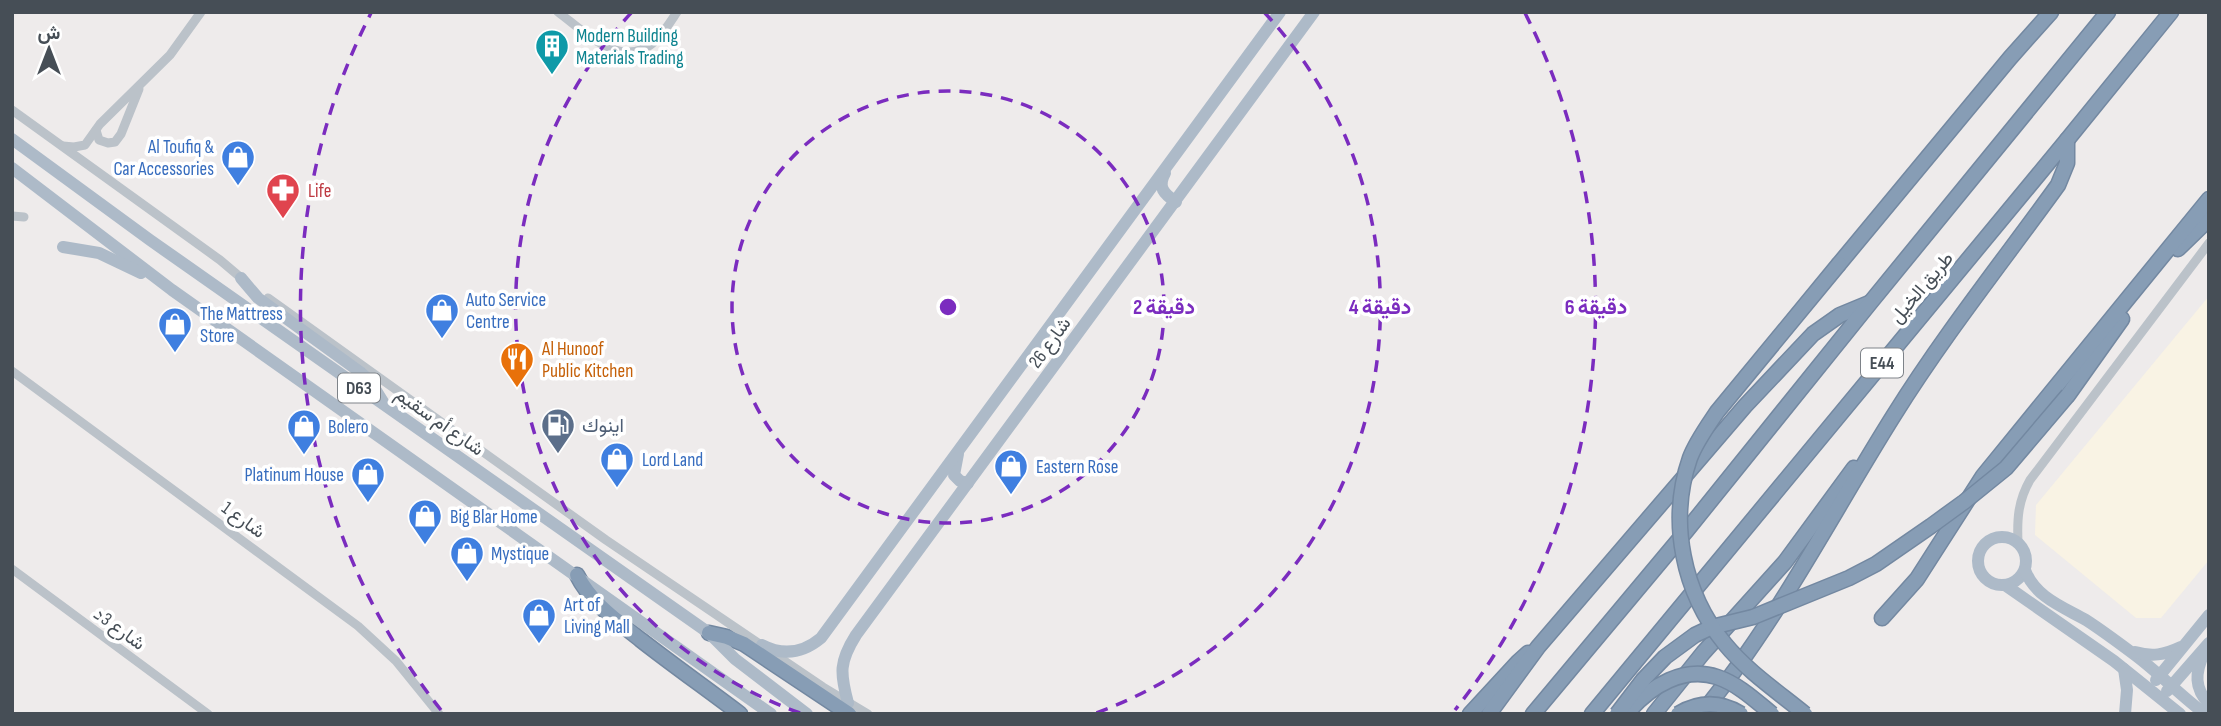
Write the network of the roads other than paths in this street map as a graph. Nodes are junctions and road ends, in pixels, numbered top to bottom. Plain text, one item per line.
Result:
1 (201, 12) edge
2 (558, 12) edge
3 (677, 12) edge
4 (1280, 12) edge
5 (1314, 12) edge
6 (2041, 12) edge
7 (2051, 12) edge
8 (2108, 12) edge
9 (2171, 12) edge
10 (2010, 58) junction
11 (141, 84) junction
12 (12, 110) edge
13 (96, 130) junction
14 (12, 139) edge
15 (2067, 140) junction
16 (62, 145) junction
17 (1172, 161) junction
18 (12, 168) edge
19 (2209, 199) edge
20 (1176, 202) junction
21 (12, 216) edge
22 (24, 217) dead end
23 (2209, 219) edge
24 (2209, 243) edge
25 (63, 247) dead end
26 (241, 278) junction
27 (172, 290) junction
28 (1870, 303) junction
29 (12, 371) edge
30 (388, 408) junction
31 (959, 449) junction
32 (1866, 461) junction
33 (968, 483) junction
34 (2018, 542) junction
35 (12, 569) edge
36 (2025, 570) junction
37 (577, 575) junction
38 (2005, 585) junction
39 (2209, 615) edge
40 (1882, 618) dead end
41 (713, 637) junction
42 (2208, 644) edge
43 (762, 645) junction
44 (2184, 645) junction
45 (1538, 647) junction
46 (2128, 650) junction
47 (2124, 669) junction
48 (2160, 676) junction
49 (2170, 687) junction
50 (2149, 689) junction
51 (2160, 699) junction
52 (2209, 704) edge
53 (848, 708) edge
54 (208, 714) edge
55 (439, 714) edge
56 (740, 714) edge
57 (771, 714) edge
58 (807, 714) edge
59 (835, 714) edge
60 (868, 714) edge
61 (1470, 714) edge
62 (1489, 714) edge
63 (1533, 714) edge
64 (1592, 714) edge
65 (1617, 714) edge
66 (1627, 714) edge
67 (1654, 714) edge
68 (1678, 714) edge
69 (1701, 714) edge
70 (1741, 714) edge
71 (1772, 714) edge
72 (1805, 714) edge
73 (2125, 714) edge
74 (2180, 714) edge
75 (2205, 714) edge

1 - 11 street
2 - 3 street
4 - 17 main road, شارع 26
5 - 20 main road, شارع 26
6 - 10 highway
7 - 10 highway
8 - 28 highway, طريق الخيل / E44
9 - 15 highway, طريق الخيل / E44
10 - 72 highway, bridge
11 - 13 street
11 - 13 street
12 - 16 street
13 - 16 street
14 - 30 main road, شارع أم سقيم / D63
15 - 32 highway
15 - 64 highway, طريق الخيل / E44
16 - 26 street
17 - 20 main road
17 - 31 main road, شارع 26
18 - 27 main road, D63
19 - 40 highway
20 - 33 main road, شارع 26
21 - 22 street
23 - 65 highway, bridge
24 - 34 street
25 - 27 main road
26 - 30 main road
26 - 43 street
27 - 37 main road, D63
28 - 45 highway
28 - 63 highway, طريق الخيل / E44
29 - 55 street, شارع 1
30 - 41 main road, شارع أم سقيم / D63
31 - 33 main road
31 - 43 main road, شارع 26
32 - 67 highway
32 - 69 highway
33 - 53 main road, شارع 26
34 - 36 main road
34 - 38 main road
35 - 54 street, شارع 3د
36 - 38 main road
36 - 46 main road
37 - 56 highway
37 - 57 main road, D63
38 - 47 main road
39 - 44 main road
41 - 53 highway
41 - 58 main road, شارع أم سقيم / D63
41 - 59 highway
42 - 49 main road
42 - 52 main road
43 - 53 street
44 - 46 main road
44 - 48 main road
45 - 61 highway
45 - 62 highway
46 - 48 main road
47 - 50 main road
47 - 73 main road
48 - 49 main road
48 - 50 main road
49 - 51 main road
49 - 75 main road
50 - 51 main road
51 - 74 main road
53 - 60 street
66 - 71 highway, bridge
68 - 70 highway, bridge

